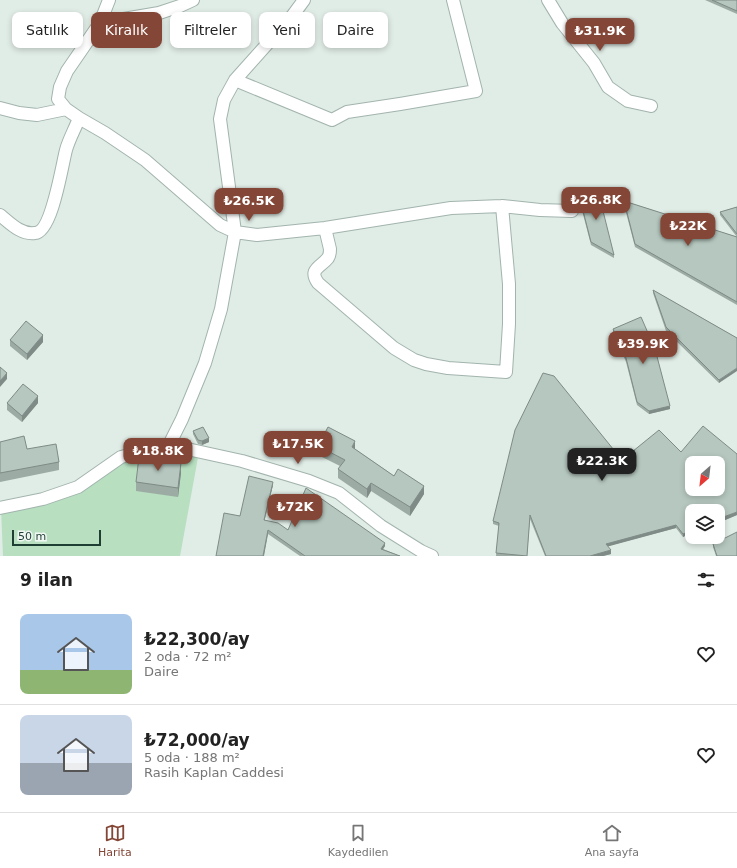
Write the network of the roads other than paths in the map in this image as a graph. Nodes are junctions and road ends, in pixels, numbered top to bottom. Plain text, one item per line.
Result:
1 (109, 0) edge
2 (193, 0) edge
3 (304, 0) edge
4 (453, 0) edge
5 (548, 0) edge
6 (104, 12) edge
7 (162, 12) edge
8 (91, 36) edge
9 (234, 80) junction
10 (650, 106) dead end
11 (0, 108) edge
12 (66, 109) junction
13 (79, 118) junction
14 (502, 206) junction
15 (572, 211) dead end
16 (0, 216) edge
17 (325, 228) junction
18 (235, 232) junction
19 (169, 445) junction
20 (0, 508) edge
21 (432, 556) edge

1 - 6 street
2 - 7 street
3 - 9 street
4 - 9 street
5 - 10 street
8 - 12 street
9 - 18 street
11 - 12 street
12 - 13 street
13 - 16 street
13 - 18 street
14 - 15 street
14 - 17 street
14 - 17 street
17 - 18 street
18 - 19 street
19 - 20 street
19 - 21 street

